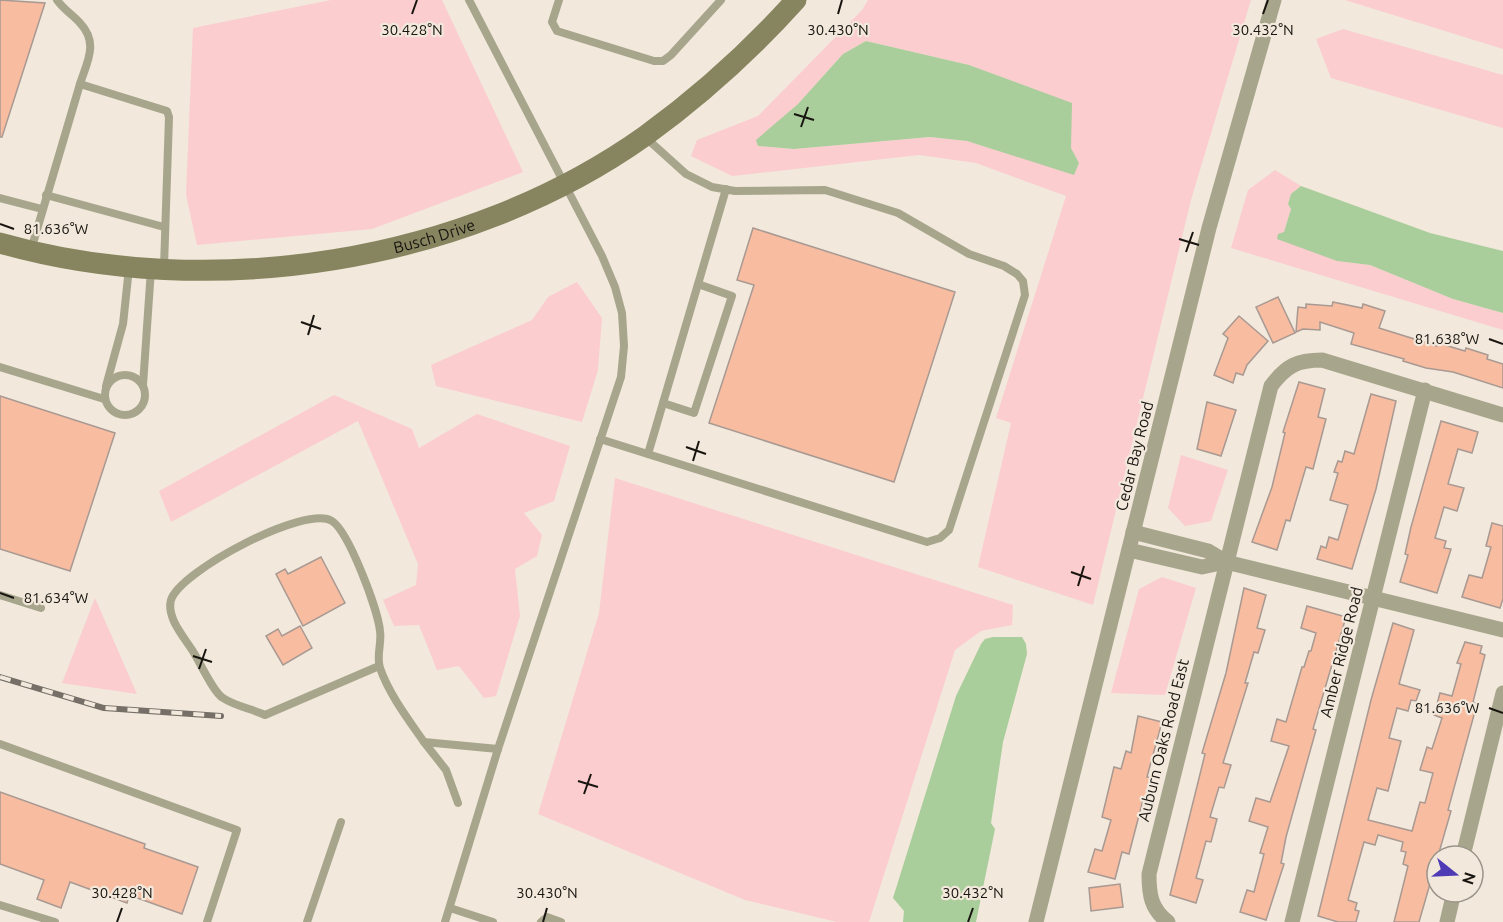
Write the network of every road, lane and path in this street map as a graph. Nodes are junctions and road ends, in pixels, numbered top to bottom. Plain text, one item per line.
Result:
1 (57, 0) edge
2 (469, 0) edge
3 (559, 0) edge
4 (721, 0) edge
5 (796, 0) edge
6 (1274, 0) edge
7 (80, 84) junction
8 (644, 136) junction
9 (564, 183) junction
10 (726, 189) junction
11 (46, 195) junction
12 (0, 198) edge
13 (42, 209) junction
14 (164, 227) junction
15 (0, 243) edge
16 (31, 251) junction
17 (129, 267) junction
18 (157, 268) junction
19 (698, 284) junction
20 (0, 367) edge
21 (106, 386) junction
22 (143, 387) junction
23 (1425, 390) junction
24 (104, 399) junction
25 (663, 403) junction
26 (1503, 415) edge
27 (600, 439) junction
28 (648, 454) junction
29 (1133, 532) junction
30 (1129, 550) junction
31 (1226, 562) junction
32 (0, 595) edge
33 (1373, 597) junction
34 (41, 608) dead end
35 (1503, 630) edge
36 (379, 666) junction
37 (1503, 693) edge
38 (424, 742) junction
39 (0, 744) edge
40 (498, 749) junction
41 (458, 803) dead end
42 (342, 822) dead end
43 (1466, 844) edge
44 (1451, 904) edge
45 (0, 905) edge
46 (450, 908) junction
47 (55, 922) edge
48 (207, 922) edge
49 (307, 922) edge
50 (445, 922) edge
51 (493, 922) edge
52 (541, 922) edge
53 (561, 922) edge
54 (1036, 922) edge
55 (1168, 922) edge
56 (1292, 922) edge
57 (1447, 922) edge

1 - 7 lane
2 - 9 lane
3 - 4 lane
5 - 8 street, Busch Drive
6 - 29 street, Cedar Bay Road
7 - 11 lane
7 - 14 lane
8 - 9 street, Busch Drive
8 - 10 lane
9 - 18 street, Busch Drive
9 - 27 lane
10 - 19 lane
10 - 28 lane
11 - 13 lane
11 - 14 lane
12 - 13 lane
13 - 16 lane
14 - 18 lane
15 - 16 street, Busch Drive
16 - 17 street, Busch Drive
17 - 18 street, Busch Drive
17 - 21 lane
18 - 22 lane
19 - 25 lane
19 - 25 lane
20 - 24 lane
21 - 22 lane
21 - 24 lane
22 - 24 lane
23 - 26 street, Auburn Oaks Road East
23 - 31 street, Auburn Oaks Road East
23 - 33 street, Amber Ridge Road
25 - 28 lane
27 - 28 lane
27 - 40 lane
29 - 30 street, Cedar Bay Road
29 - 31 street
30 - 31 street
30 - 54 street, Cedar Bay Road
31 - 33 street
31 - 55 street, Auburn Oaks Road East
32 - 34 lane
33 - 35 street
33 - 56 street, Amber Ridge Road
36 - 36 lane
36 - 38 lane
37 - 43 street
38 - 40 lane
38 - 41 lane
39 - 48 lane
40 - 46 lane
42 - 49 lane
44 - 57 street
45 - 47 lane
46 - 50 lane
46 - 51 lane
52 - 53 lane

